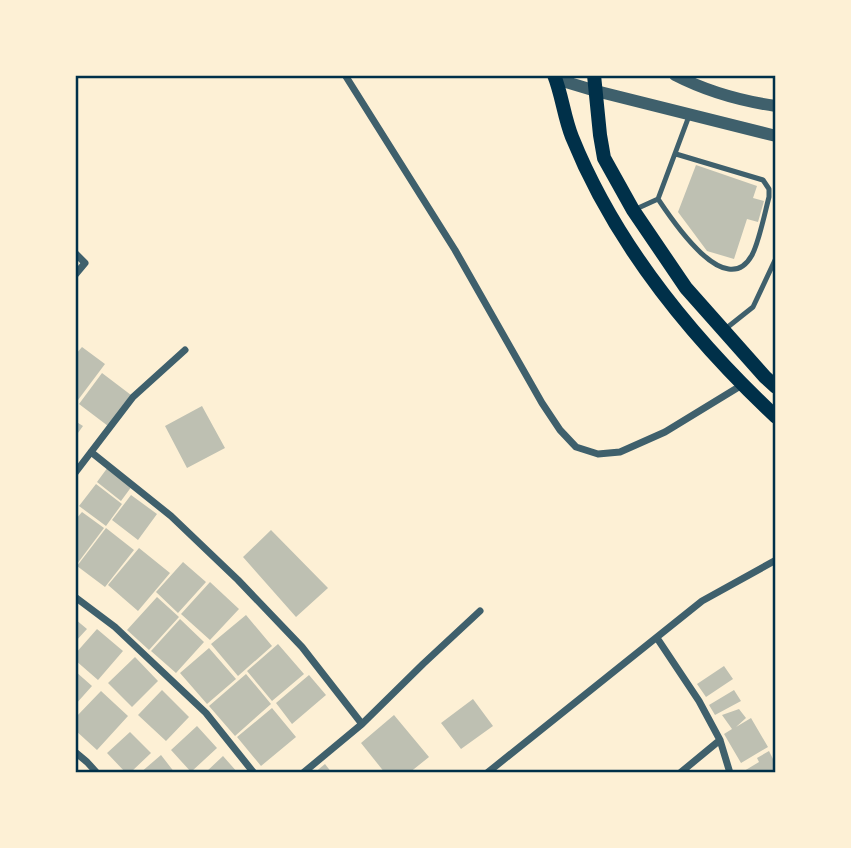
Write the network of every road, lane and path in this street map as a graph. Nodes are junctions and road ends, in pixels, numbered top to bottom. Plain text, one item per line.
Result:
1 (345, 75) edge
2 (594, 75) edge
3 (675, 75) edge
4 (555, 77) edge
5 (596, 91) junction
6 (776, 106) edge
7 (690, 113) junction
8 (776, 136) edge
9 (676, 154) junction
10 (658, 199) junction
11 (633, 211) junction
12 (75, 253) edge
13 (776, 258) edge
14 (75, 275) edge
15 (723, 331) junction
16 (185, 350) dead end
17 (742, 385) junction
18 (776, 387) edge
19 (776, 417) edge
20 (92, 452) junction
21 (75, 473) edge
22 (776, 560) edge
23 (75, 597) edge
24 (480, 611) dead end
25 (657, 638) junction
26 (362, 724) junction
27 (720, 740) junction
28 (75, 752) edge
29 (97, 773) edge
30 (254, 773) edge
31 (303, 773) edge
32 (486, 773) edge
33 (680, 773) edge
34 (730, 773) edge

1 - 17 street
2 - 5 main road
3 - 6 street
4 - 5 street
4 - 17 main road
5 - 7 street
5 - 11 main road
7 - 8 street
7 - 9 lane
9 - 10 lane
9 - 10 lane
10 - 11 lane
11 - 15 main road
12 - 14 street
13 - 15 lane
15 - 18 main road
16 - 20 street
17 - 19 main road
20 - 21 street
20 - 26 street
22 - 25 street
23 - 30 street
24 - 26 street
25 - 27 street
25 - 32 street
26 - 31 street
27 - 33 street
27 - 34 street
28 - 29 street

